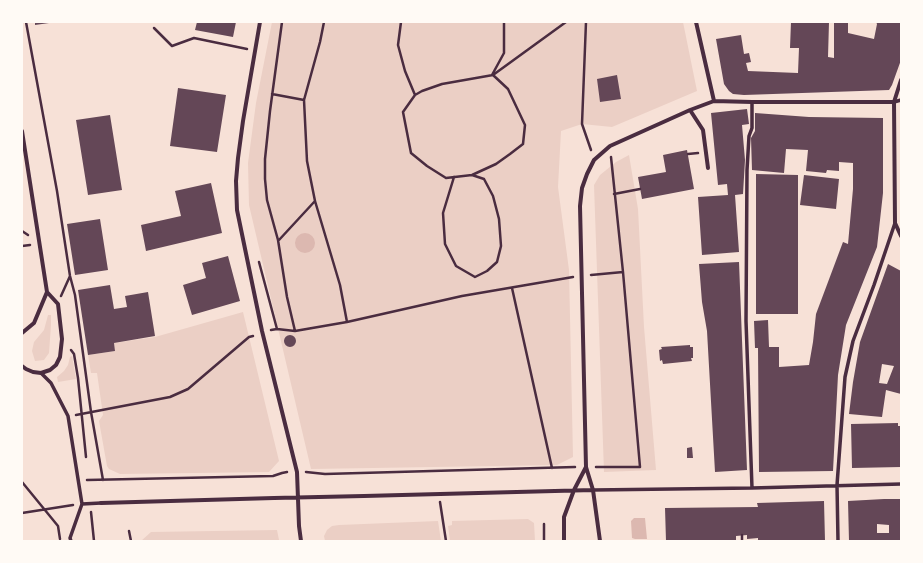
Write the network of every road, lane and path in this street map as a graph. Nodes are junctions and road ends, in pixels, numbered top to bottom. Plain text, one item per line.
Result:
1 (26, 22) edge
2 (260, 22) edge
3 (282, 22) edge
4 (324, 22) edge
5 (402, 22) edge
6 (504, 22) edge
7 (566, 22) edge
8 (586, 22) edge
9 (696, 22) edge
10 (154, 28) dead end
11 (255, 50) junction
12 (493, 76) junction
13 (901, 80) edge
14 (272, 94) junction
15 (414, 95) junction
16 (304, 100) junction
17 (901, 100) edge
18 (714, 101) junction
19 (752, 102) junction
20 (894, 102) junction
21 (690, 110) junction
22 (22, 131) edge
23 (610, 146) junction
24 (594, 160) junction
25 (708, 168) dead end
26 (472, 175) junction
27 (454, 177) junction
28 (640, 189) dead end
29 (614, 194) junction
30 (315, 201) junction
31 (895, 223) junction
32 (901, 236) edge
33 (278, 240) junction
34 (31, 245) dead end
35 (22, 246) edge
36 (258, 257) dead end
37 (623, 272) junction
38 (70, 276) junction
39 (582, 276) junction
40 (512, 288) junction
41 (47, 292) junction
42 (58, 304) junction
43 (347, 322) junction
44 (262, 331) junction
45 (295, 331) junction
46 (22, 333) edge
47 (62, 339) junction
48 (22, 366) edge
49 (41, 373) junction
50 (92, 412) junction
51 (81, 414) junction
52 (68, 416) junction
53 (86, 458) dead end
54 (586, 467) junction
55 (552, 468) junction
56 (87, 472) dead end
57 (297, 472) junction
58 (79, 480) junction
59 (88, 480) junction
60 (103, 480) junction
61 (22, 482) edge
62 (901, 484) edge
63 (837, 485) junction
64 (88, 486) dead end
65 (752, 488) junction
66 (574, 490) junction
67 (593, 490) junction
68 (440, 494) junction
69 (298, 497) junction
70 (82, 504) junction
71 (90, 504) junction
72 (101, 504) joint
73 (44, 509) junction
74 (22, 512) edge
75 (544, 524) dead end
76 (129, 531) dead end
77 (742, 535) dead end
78 (60, 541) edge
79 (71, 541) edge
80 (94, 541) edge
81 (131, 541) edge
82 (301, 541) edge
83 (446, 541) edge
84 (544, 541) edge
85 (564, 541) edge
86 (600, 541) edge
87 (742, 541) edge
88 (838, 541) edge

1 - 38 path
2 - 11 street
3 - 14 path
4 - 16 path
5 - 15 path
6 - 12 path
7 - 12 path
8 - 24 path
9 - 18 street
10 - 11 path
11 - 44 street
12 - 15 path
12 - 26 path
13 - 20 street
14 - 16 path
14 - 33 path
15 - 27 path
16 - 30 path
17 - 20 street
18 - 19 street
18 - 21 street
19 - 20 street
19 - 65 street
20 - 31 street
21 - 23 street
21 - 25 street
22 - 41 street
23 - 24 street
23 - 29 path
24 - 39 street
26 - 27 path
26 - 27 path
28 - 29 path
29 - 37 path
30 - 33 path
30 - 43 path
31 - 32 street
31 - 63 street
33 - 45 path
34 - 35 path
36 - 45 path
37 - 39 path
37 - 54 path
38 - 42 path
38 - 50 path
39 - 40 path
39 - 54 street
40 - 43 path
40 - 55 path
41 - 42 street
41 - 46 street
42 - 47 street
43 - 45 path
44 - 50 path
44 - 57 street
47 - 49 street
47 - 51 path
48 - 49 street
49 - 52 street
50 - 51 path
50 - 60 path
51 - 52 path
51 - 53 path
52 - 58 street
54 - 55 path
54 - 66 street
54 - 67 street
55 - 57 path
56 - 59 path
57 - 60 path
57 - 69 street
58 - 59 path
58 - 70 street
59 - 60 path
59 - 64 path
61 - 73 path
62 - 63 street
63 - 65 street
63 - 88 street
65 - 67 street
66 - 67 street
66 - 68 street
66 - 85 street
67 - 86 street
68 - 69 street
68 - 83 path
69 - 72 street
69 - 82 street
70 - 71 street
70 - 73 path
70 - 79 street
71 - 72 street
71 - 80 path
73 - 74 path
73 - 78 path
75 - 84 path
76 - 81 path
77 - 87 path

